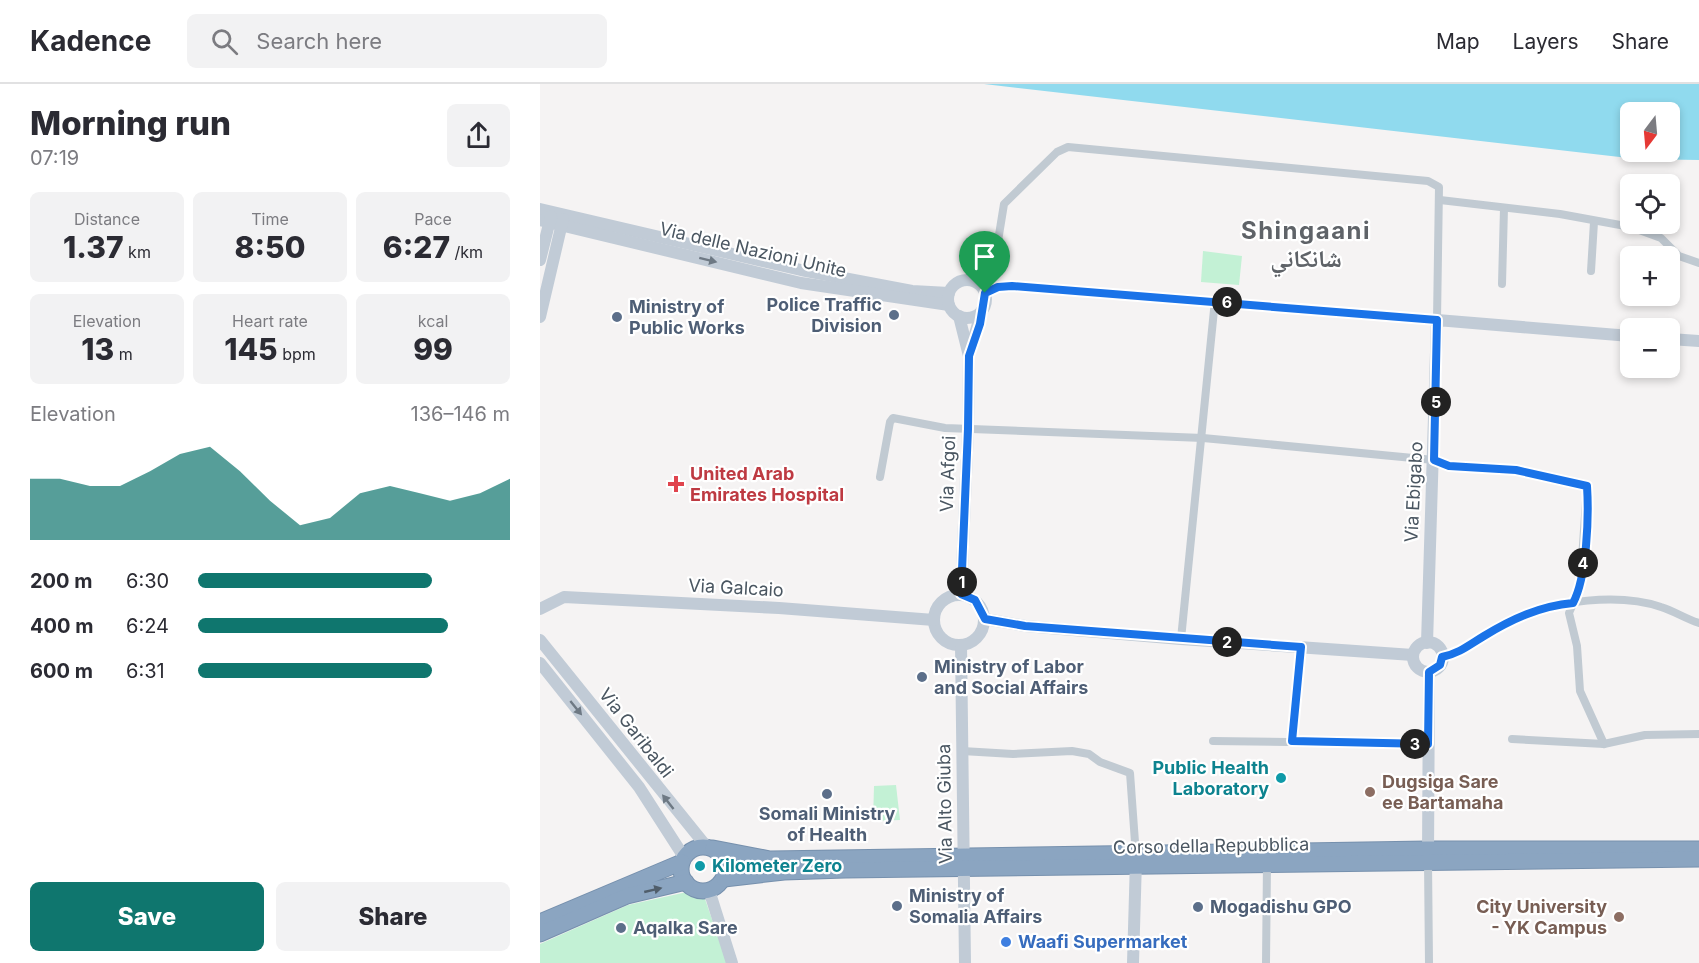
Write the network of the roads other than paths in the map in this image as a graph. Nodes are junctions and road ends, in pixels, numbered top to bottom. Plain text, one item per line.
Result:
1 (1440, 200) junction
2 (1504, 208) junction
3 (551, 217) edge
4 (1594, 222) junction
5 (540, 260) edge
6 (1699, 263) edge
7 (1592, 272) dead end
8 (1502, 284) dead end
9 (984, 291) junction
10 (949, 299) junction
11 (1215, 300) junction
12 (982, 310) junction
13 (959, 316) junction
14 (540, 317) edge
15 (1437, 320) junction
16 (1620, 335) edge
17 (1680, 340) edge
18 (1699, 341) edge
19 (969, 356) junction
20 (968, 429) junction
21 (1203, 438) junction
22 (1434, 460) junction
23 (880, 477) dead end
24 (961, 594) junction
25 (1573, 603) junction
26 (540, 609) edge
27 (985, 619) junction
28 (934, 620) junction
29 (1699, 623) edge
30 (1181, 639) junction
31 (540, 640) edge
32 (1427, 643) junction
33 (961, 645) junction
34 (1301, 647) junction
35 (1413, 655) junction
36 (1442, 657) junction
37 (540, 663) edge
38 (1429, 672) junction
39 (1699, 734) edge
40 (1512, 739) dead end
41 (1213, 741) dead end
42 (1292, 741) junction
43 (1428, 744) junction
44 (1604, 744) junction
45 (962, 751) junction
46 (709, 847) junction
47 (1699, 849) edge
48 (1428, 855) junction
49 (683, 859) junction
50 (1267, 859) junction
51 (1699, 859) edge
52 (1136, 861) junction
53 (964, 862) junction
54 (724, 879) junction
55 (686, 882) junction
56 (709, 891) junction
57 (540, 922) edge
58 (540, 934) edge
59 (732, 963) edge
60 (965, 963) edge
61 (1133, 963) edge
62 (1266, 963) edge
63 (1429, 963) edge

1 - 2 street
1 - 9 street
1 - 15 street, Via Ebigabo
2 - 4 street
2 - 8 street
3 - 5 street
3 - 10 street, Via delle Nazioni Unite
3 - 14 street
4 - 6 street
4 - 7 street
9 - 10 street
9 - 11 street
9 - 12 street
10 - 13 street
11 - 15 street
11 - 21 street
12 - 13 street
12 - 19 street
13 - 19 street
15 - 16 street
15 - 22 street, Via Ebigabo
17 - 18 street
19 - 20 street, Via Afgoi
20 - 21 street
20 - 23 street
20 - 24 street, Via Afgoi
21 - 22 street
21 - 30 street
22 - 25 street
22 - 32 street, Via Ebigabo
24 - 27 street
24 - 28 street
25 - 29 street
25 - 36 street
25 - 44 street
26 - 28 street, Via Galcaio
27 - 30 street
27 - 33 street
28 - 33 street
30 - 34 street
46 -> 31 street, Via Garibaldi
32 - 35 street
32 - 36 street
33 - 45 street, Via Alto Giuba
34 - 35 street
34 - 42 street
35 - 38 street
36 - 38 street
37 -> 49 street, Via Garibaldi
38 - 43 street
39 - 44 street
40 - 44 street
41 - 42 street
42 - 43 street
43 - 48 street
45 - 52 street
45 - 53 street, Via Alto Giuba
46 - 49 highway
46 - 53 highway
46 - 54 highway
47 - 48 highway
48 - 50 highway
48 - 51 highway
48 - 63 street
49 - 55 highway
49 - 57 highway
50 - 52 highway
50 - 62 street
52 - 53 highway
52 - 61 street
53 - 54 highway
53 - 60 street, Via Alto Giuba
54 - 56 highway
55 - 56 highway
58 -> 55 highway
56 - 59 street

